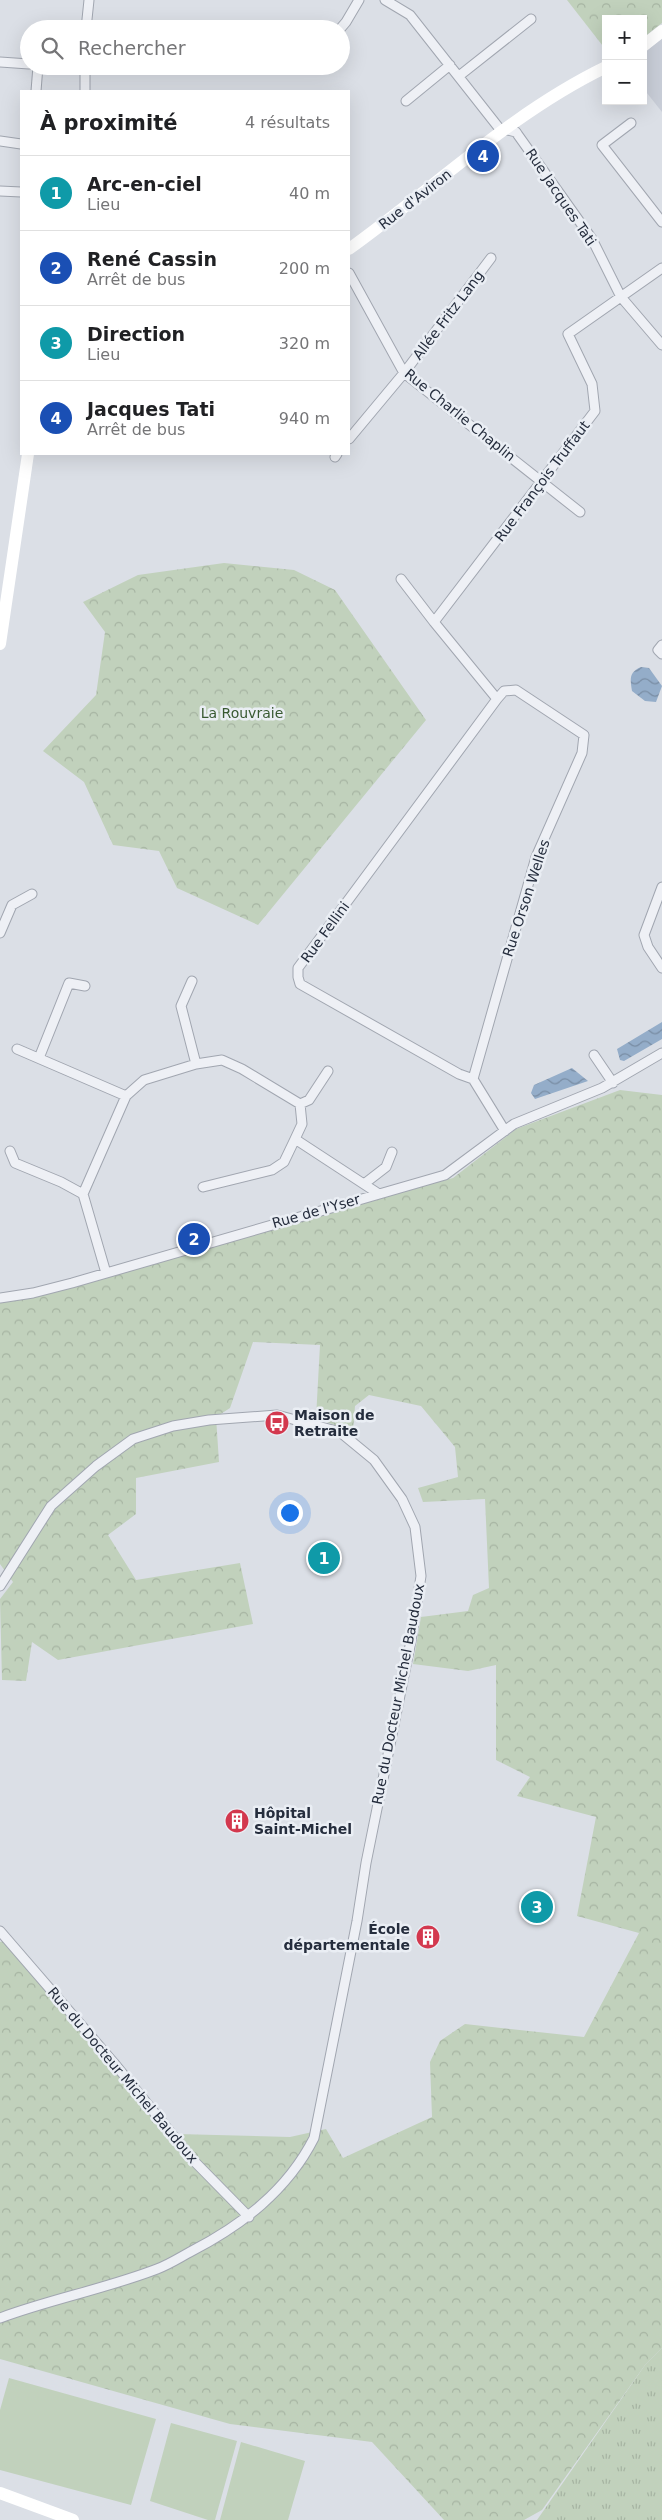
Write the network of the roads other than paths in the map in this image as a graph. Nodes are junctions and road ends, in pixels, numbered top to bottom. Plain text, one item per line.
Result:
1 (89, 0) edge
2 (359, 0) edge
3 (385, 0) edge
4 (531, 19) dead end
5 (87, 20) edge
6 (347, 20) edge
7 (662, 31) edge
8 (647, 43) edge
9 (0, 62) edge
10 (20, 63) edge
11 (450, 65) junction
12 (602, 68) edge
13 (37, 75) edge
14 (85, 75) edge
15 (460, 76) junction
16 (36, 90) edge
17 (85, 90) edge
18 (406, 101) dead end
19 (631, 123) dead end
20 (505, 130) junction
21 (0, 141) edge
22 (20, 144) edge
23 (0, 191) edge
24 (20, 192) edge
25 (662, 222) edge
26 (350, 248) edge
27 (491, 258) dead end
28 (662, 268) edge
29 (350, 275) edge
30 (621, 297) junction
31 (662, 345) edge
32 (404, 373) junction
33 (350, 438) edge
34 (28, 455) edge
35 (542, 482) junction
36 (580, 512) dead end
37 (400, 579) dead end
38 (3, 591) edge
39 (434, 622) junction
40 (0, 644) edge
41 (662, 645) edge
42 (662, 654) edge
43 (497, 699) junction
44 (662, 887) edge
45 (32, 894) dead end
46 (0, 933) edge
47 (662, 968) edge
48 (192, 980) dead end
49 (85, 986) dead end
50 (17, 1049) dead end
51 (662, 1053) edge
52 (594, 1055) dead end
53 (40, 1058) junction
54 (196, 1064) junction
55 (328, 1071) dead end
56 (473, 1079) junction
57 (613, 1083) junction
58 (126, 1096) junction
59 (300, 1104) junction
60 (505, 1131) junction
61 (295, 1139) junction
62 (10, 1151) dead end
63 (392, 1152) dead end
64 (364, 1184) junction
65 (204, 1187) dead end
66 (83, 1194) junction
67 (379, 1194) junction
68 (106, 1273) junction
69 (0, 1298) edge
70 (0, 1586) edge
71 (0, 1931) edge
72 (248, 2217) junction
73 (0, 2318) edge
74 (0, 2493) edge
75 (73, 2520) edge

1 - 5 street
2 - 6 street
3 - 11 street, Rue Jacques Tati
4 - 15 street
7 - 8 street
9 - 10 street
11 - 15 street, Rue Jacques Tati
11 - 18 street
12 - 20 street, Rue d'Aviron
13 - 16 street
14 - 17 street
15 - 20 street, Rue Jacques Tati
19 - 25 street
20 - 26 street, Rue d'Aviron
20 - 30 street, Rue Jacques Tati
21 - 22 street
23 - 24 street
27 - 32 street, Allée Fritz Lang
28 - 30 street
29 - 32 street, Rue Charlie Chaplin
30 - 31 street, Rue Jacques Tati
30 - 35 street, Rue François Truffaut
32 - 33 street, Allée Fritz Lang
32 - 35 street, Rue Charlie Chaplin
34 - 38 street
35 - 36 street, Rue Charlie Chaplin
35 - 39 street, Rue François Truffaut
37 - 39 street
38 - 40 street
39 - 43 street
41 - 42 street
43 - 56 street, Rue Orson Welles
43 - 56 street, Rue Fellini
44 - 47 street
45 - 46 street
48 - 54 street
49 - 53 street
50 - 53 street
51 - 57 street, Rue de l'Yser
52 - 57 street
53 - 58 street
54 - 58 street
54 - 59 street
55 - 59 street
56 - 60 street
57 - 60 street, Rue de l'Yser
58 - 66 street
59 - 61 street
60 - 67 street, Rue de l'Yser
61 - 64 street
61 - 65 street
62 - 66 street
63 - 64 street
64 - 67 street
66 - 68 street
67 - 68 street, Rue de l'Yser
68 - 69 street, Rue de l'Yser
70 - 72 street, Rue du Docteur Michel Baudoux
71 - 72 street, Rue du Docteur Michel Baudoux
72 - 73 street, Rue du Docteur Michel Baudoux
74 - 75 street

